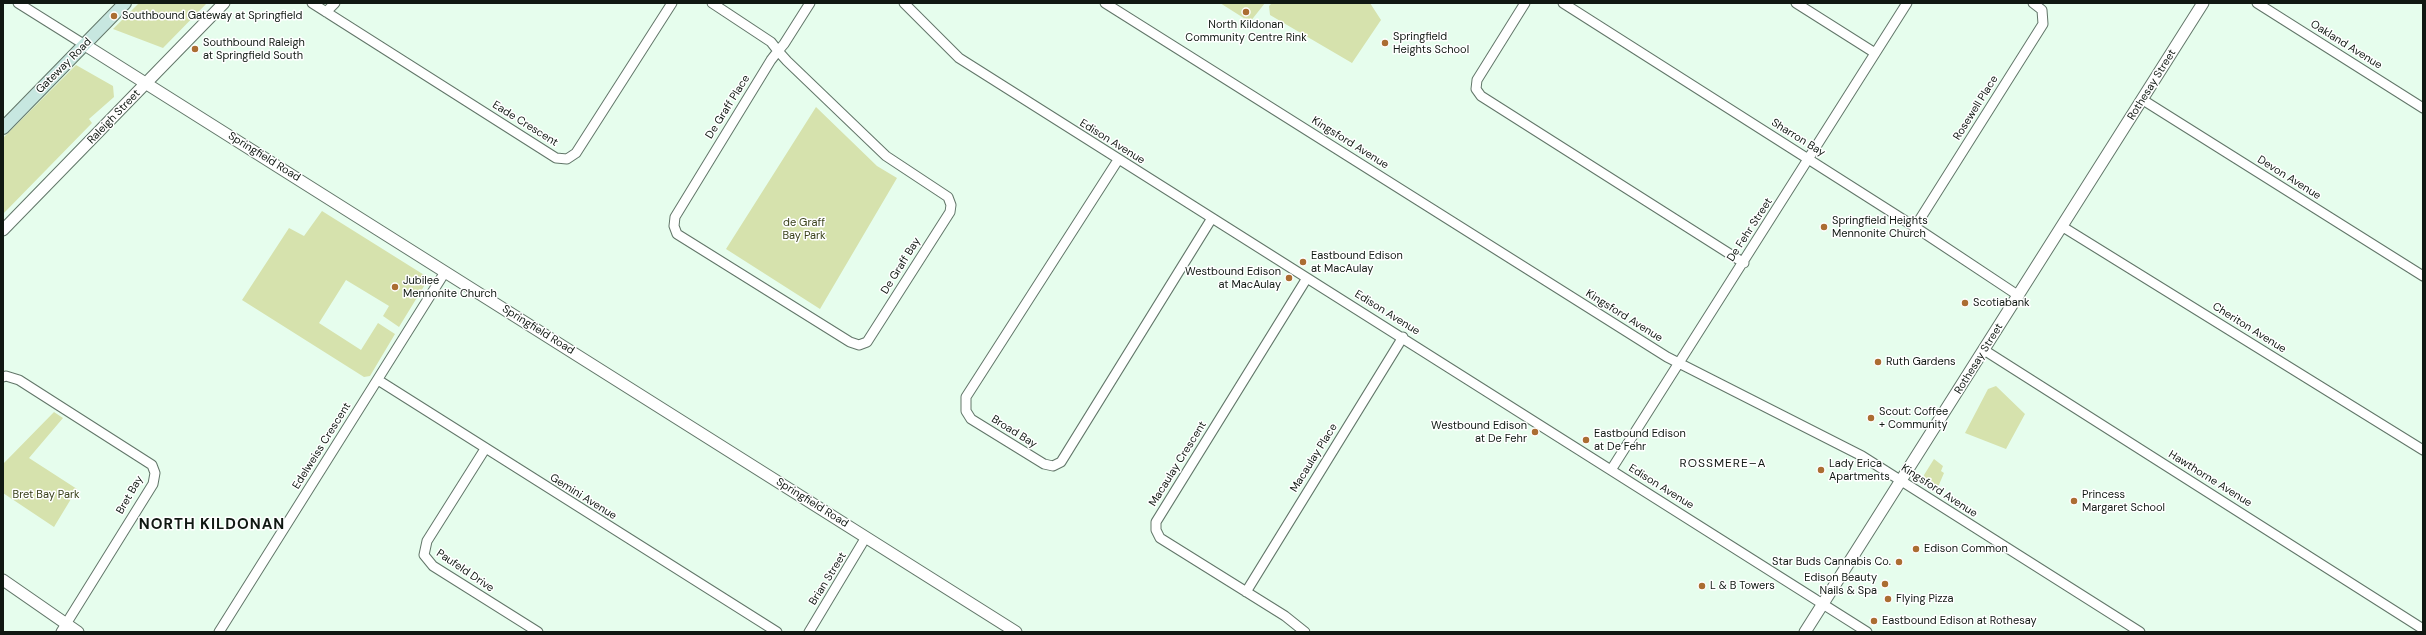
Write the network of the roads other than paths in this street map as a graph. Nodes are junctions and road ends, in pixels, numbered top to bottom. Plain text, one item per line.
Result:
1 (18, 3) edge
2 (125, 3) edge
3 (224, 3) edge
4 (312, 3) edge
5 (335, 3) edge
6 (672, 3) edge
7 (712, 3) edge
8 (810, 3) edge
9 (904, 3) edge
10 (1105, 3) edge
11 (1525, 3) edge
12 (1563, 3) edge
13 (1796, 3) edge
14 (1907, 3) edge
15 (2033, 3) edge
16 (2203, 3) edge
17 (2257, 3) edge
18 (326, 12) junction
19 (85, 45) junction
20 (778, 51) junction
21 (1875, 53) junction
22 (146, 83) junction
23 (2143, 100) junction
24 (2423, 108) edge
25 (3, 128) edge
26 (1118, 160) junction
27 (1810, 160) junction
28 (1212, 218) junction
29 (674, 226) joint
30 (1915, 227) junction
31 (2063, 227) junction
32 (3, 230) edge
33 (1744, 263) junction
34 (446, 272) junction
35 (2423, 276) edge
36 (1307, 278) junction
37 (2019, 296) junction
38 (1403, 337) junction
39 (1984, 350) junction
40 (1678, 363) junction
41 (3, 377) edge
42 (378, 380) junction
43 (485, 449) junction
44 (2423, 450) edge
45 (1612, 470) junction
46 (1902, 482) junction
47 (866, 537) junction
48 (3, 580) edge
49 (1246, 592) junction
50 (1823, 603) junction
51 (63, 628) edge
52 (2423, 629) edge
53 (78, 632) edge
54 (219, 632) edge
55 (538, 632) edge
56 (777, 632) edge
57 (809, 632) edge
58 (1016, 632) edge
59 (1305, 632) edge
60 (1805, 632) edge
61 (1867, 632) edge
62 (2140, 632) edge

1 - 19 street, Springfield Road
2 - 19 main road, Gateway Road
3 - 22 street, Raleigh Street
4 - 18 street, Eade Crescent
5 - 18 street
6 - 18 street, Eade Crescent
7 - 20 street
8 - 20 street, De Graff Place
9 - 26 street, Edison Avenue
10 - 40 street, Kingsford Avenue
11 - 33 street
12 - 27 street, Sharron Bay
13 - 21 street
14 - 21 street, De Fehr Street
15 - 30 street, Rosewell Place
16 - 23 street, Rothesay Street
17 - 24 street, Oakland Avenue
19 - 22 street, Springfield Road
19 - 25 main road, Gateway Road
20 - 29 street, De Graff Place
20 - 29 street, De Graff Bay
21 - 27 street, De Fehr Street
22 - 32 street, Raleigh Street
22 - 34 street, Springfield Road
23 - 31 street, Rothesay Street
23 - 35 street, Devon Avenue
26 - 28 street, Edison Avenue
26 - 28 street, Broad Bay
27 - 30 street, Sharron Bay
27 - 33 street, De Fehr Street
28 - 36 street, Edison Avenue
30 - 37 street, Sharron Bay
31 - 37 street, Rothesay Street
31 - 44 street, Cheriton Avenue
33 - 40 street, De Fehr Street
34 - 42 street, Edelweiss Crescent
34 - 47 street, Springfield Road
36 - 38 street, Edison Avenue
36 - 49 street, Macaulay Crescent
37 - 39 street, Rothesay Street
38 - 45 street, Edison Avenue
38 - 49 street, Macaulay Place
39 - 46 street, Rothesay Street
39 - 52 street, Hawthorne Avenue
40 - 45 street, De Fehr Street
40 - 46 street, Kingsford Avenue
41 - 51 street, Bret Bay
42 - 43 street, Gemini Avenue
42 - 54 street, Edelweiss Crescent
43 - 55 street, Paufeld Drive
43 - 56 street, Gemini Avenue
45 - 50 street, Edison Avenue
46 - 50 street, Rothesay Street
46 - 62 street, Kingsford Avenue
47 - 57 street, Brian Street
47 - 58 street, Springfield Road
48 - 51 street
49 - 59 street, Macaulay Crescent
50 - 60 street, Rothesay Street
50 - 61 street, Edison Avenue
51 - 53 street

